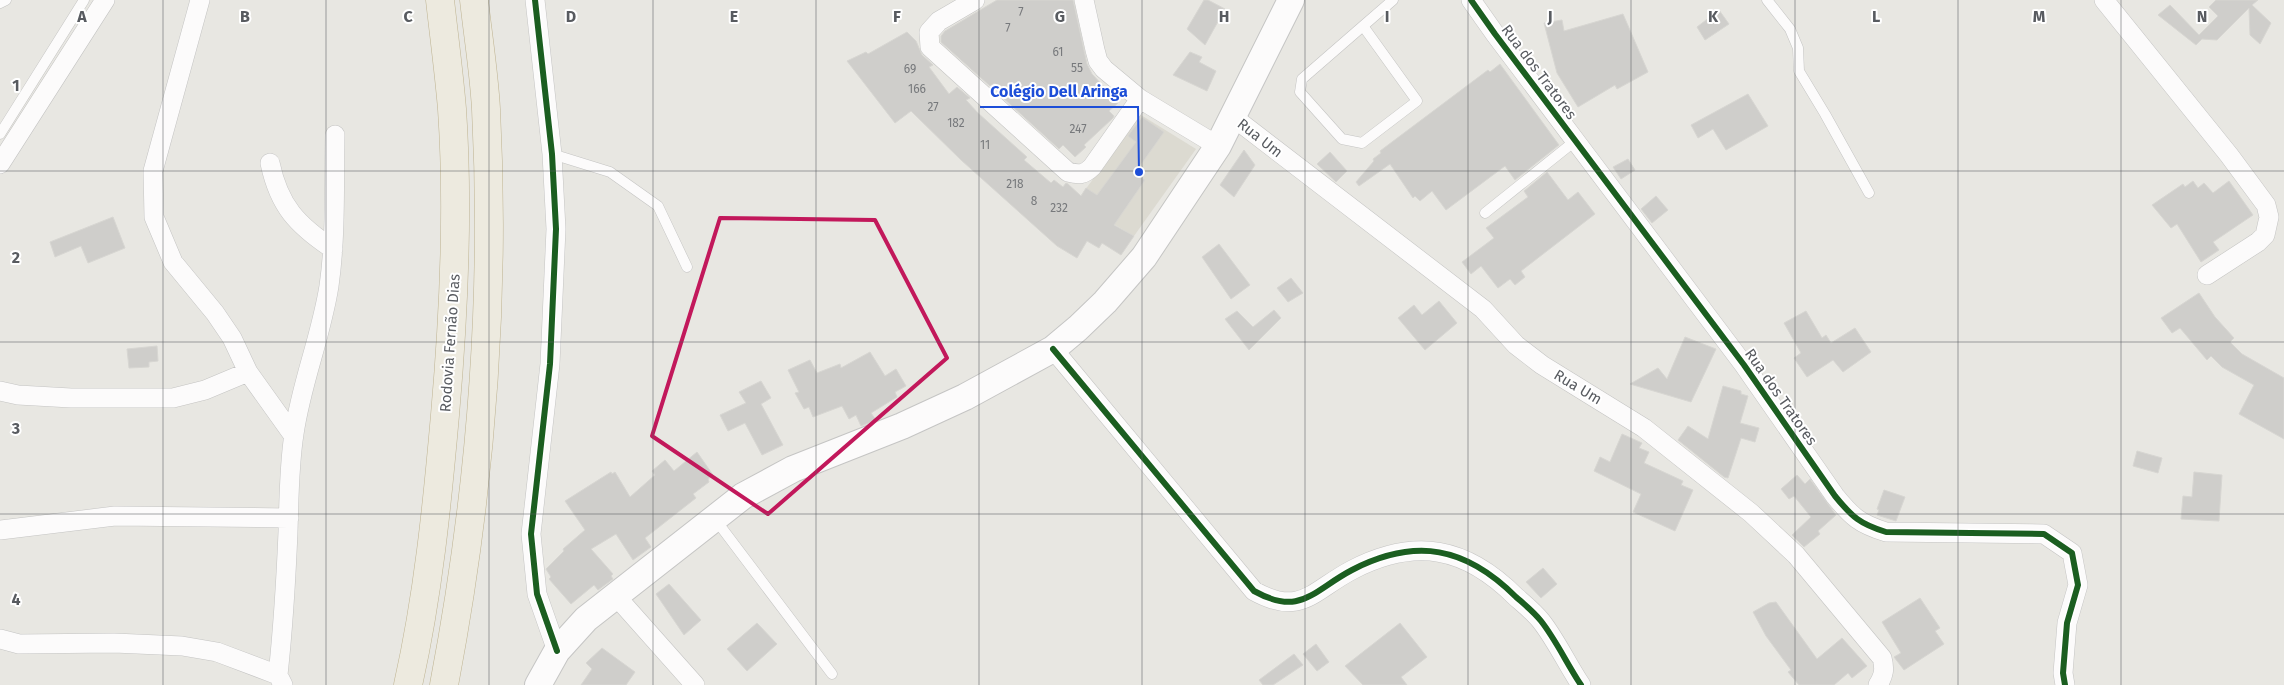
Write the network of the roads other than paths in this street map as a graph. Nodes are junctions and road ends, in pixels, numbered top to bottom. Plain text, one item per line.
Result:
1 (6, 0) edge
2 (84, 0) edge
3 (105, 0) edge
4 (200, 0) edge
5 (440, 0) edge
6 (474, 0) edge
7 (535, 0) edge
8 (975, 0) edge
9 (1084, 0) edge
10 (1291, 0) edge
11 (1394, 0) edge
12 (1472, 0) edge
13 (1767, 0) edge
14 (2104, 0) edge
15 (0, 2) edge
16 (1363, 26) junction
17 (1140, 99) junction
18 (1233, 117) junction
19 (0, 134) edge
20 (335, 135) dead end
21 (1575, 141) junction
22 (1218, 146) junction
23 (552, 154) junction
24 (270, 163) dead end
25 (0, 164) edge
26 (1868, 193) dead end
27 (1485, 213) dead end
28 (333, 249) junction
29 (687, 267) dead end
30 (2208, 275) dead end
31 (1053, 349) junction
32 (248, 372) junction
33 (0, 392) edge
34 (293, 435) junction
35 (289, 518) junction
36 (714, 519) junction
37 (0, 530) edge
38 (615, 595) junction
39 (0, 639) edge
40 (557, 651) junction
41 (832, 674) dead end
42 (280, 680) edge
43 (408, 685) edge
44 (444, 685) edge
45 (538, 685) edge
46 (695, 685) edge
47 (1581, 685) edge
48 (1878, 685) edge
49 (2066, 685) edge

1 - 15 lane
2 - 19 lane
3 - 25 street
4 - 32 street
5 - 43 highway, Rodovia Fernão Dias
6 - 44 highway
7 - 23 street
8 - 17 street
9 - 17 street
10 - 18 main road
11 - 16 lane
12 - 21 street, Rua dos Tratores
13 - 26 lane
14 - 30 street
16 - 16 lane
17 - 22 street
18 - 22 main road
18 - 48 street, Rua Um
20 - 28 street
21 - 27 lane
21 - 49 street, Rua dos Tratores
22 - 31 main road
23 - 29 lane
23 - 40 street
24 - 28 street
28 - 34 street
31 - 36 main road
31 - 47 street
32 - 33 street
32 - 34 street
34 - 35 street
35 - 37 street
35 - 42 street
36 - 38 main road
36 - 41 lane
38 - 40 main road
38 - 46 street
39 - 42 street
40 - 45 main road

